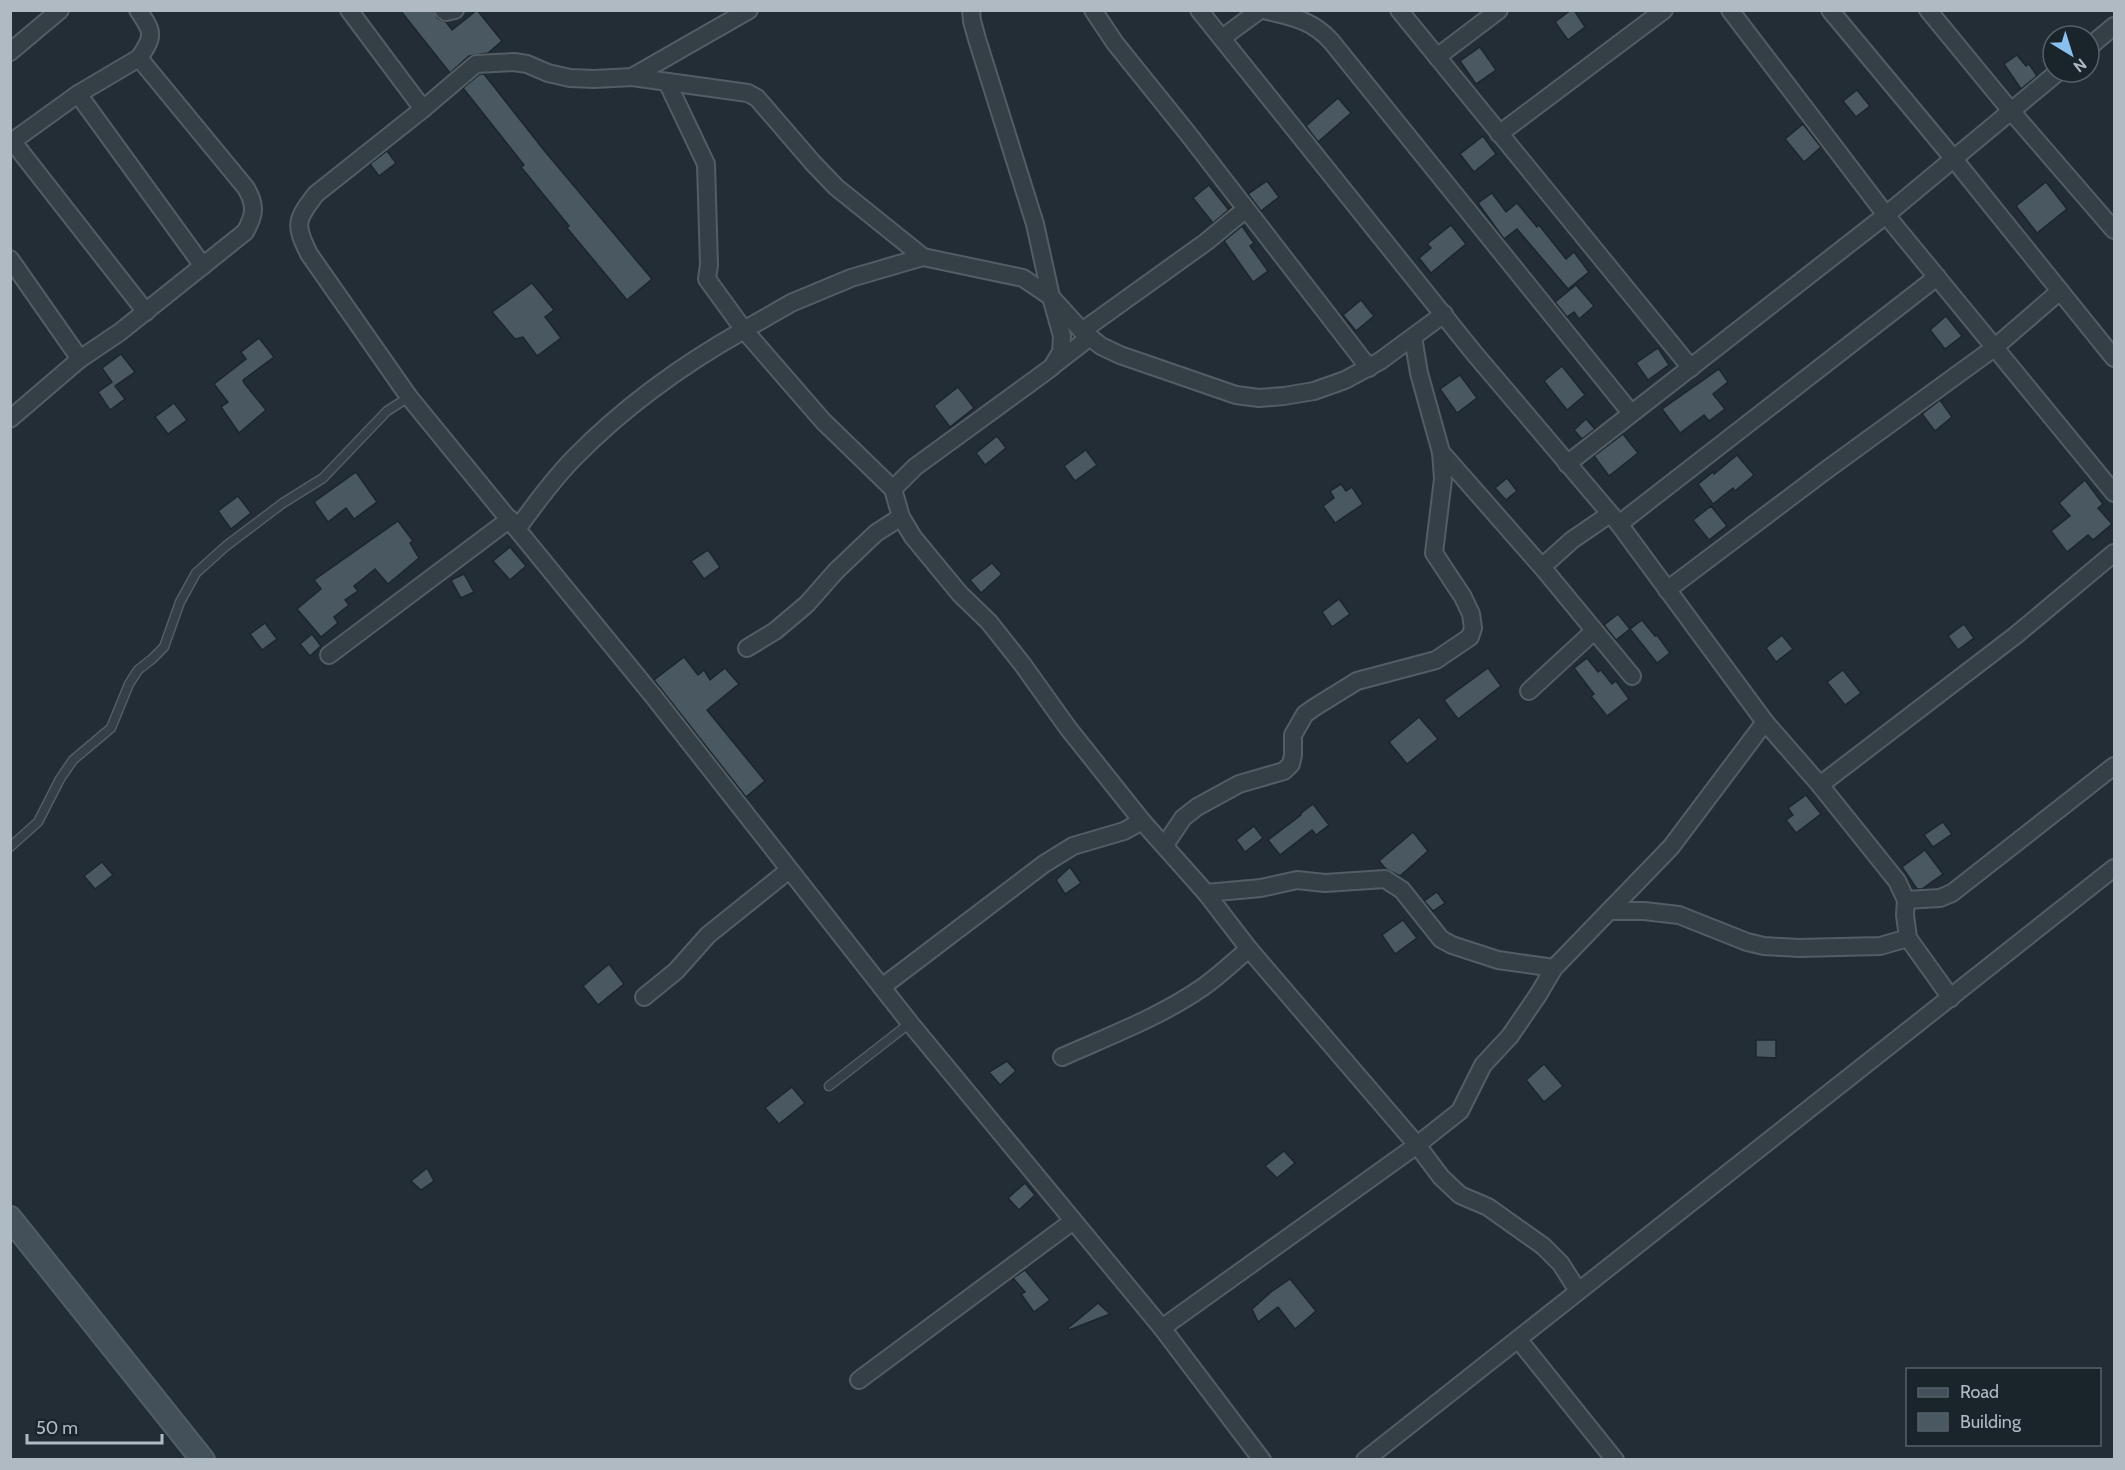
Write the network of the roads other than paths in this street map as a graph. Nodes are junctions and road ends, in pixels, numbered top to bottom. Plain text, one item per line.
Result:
1 (138, 10) edge
2 (349, 10) edge
3 (443, 10) edge
4 (455, 10) edge
5 (749, 10) edge
6 (971, 10) edge
7 (1093, 10) edge
8 (1198, 10) edge
9 (1262, 10) edge
10 (1399, 10) edge
11 (1499, 10) edge
12 (1664, 10) edge
13 (1730, 10) edge
14 (1830, 10) edge
15 (1928, 10) edge
16 (51, 13) edge
17 (2115, 26) edge
18 (2101, 37) edge
19 (1222, 38) junction
20 (10, 52) edge
21 (1437, 57) junction
22 (140, 58) junction
23 (632, 77) junction
24 (667, 82) junction
25 (2044, 84) edge
26 (78, 94) junction
27 (423, 109) junction
28 (2011, 111) junction
29 (1499, 134) junction
30 (12, 143) edge
31 (1953, 158) junction
32 (1246, 209) junction
33 (1886, 215) junction
34 (2115, 230) edge
35 (923, 256) junction
36 (10, 259) edge
37 (203, 266) junction
38 (1937, 277) junction
39 (2060, 291) junction
40 (1050, 297) junction
41 (146, 312) junction
42 (1444, 314) junction
43 (744, 330) junction
44 (1086, 334) junction
45 (1413, 337) junction
46 (1994, 348) junction
47 (2115, 358) edge
48 (80, 359) junction
49 (1052, 367) junction
50 (1369, 368) junction
51 (1691, 368) junction
52 (409, 397) junction
53 (1631, 413) junction
54 (10, 418) edge
55 (1441, 452) junction
56 (1567, 464) junction
57 (893, 489) junction
58 (2115, 494) edge
59 (901, 517) junction
60 (1614, 519) junction
61 (513, 524) junction
62 (2115, 553) edge
63 (1542, 567) junction
64 (1667, 590) junction
65 (1594, 631) junction
66 (747, 648) dead end
67 (329, 655) dead end
68 (1632, 676) dead end
69 (1529, 691) dead end
70 (1766, 722) junction
71 (2115, 766) edge
72 (1820, 785) junction
73 (1142, 821) junction
74 (1165, 845) junction
75 (10, 847) edge
76 (2115, 868) edge
77 (789, 870) junction
78 (1206, 893) junction
79 (1906, 900) junction
80 (1610, 911) junction
81 (1908, 938) junction
82 (1249, 949) junction
83 (1554, 968) junction
84 (882, 987) junction
85 (644, 997) dead end
86 (1951, 998) junction
87 (910, 1023) junction
88 (1062, 1057) dead end
89 (829, 1086) dead end
90 (1417, 1145) junction
91 (10, 1218) edge
92 (1073, 1221) junction
93 (1578, 1291) junction
94 (1162, 1328) junction
95 (1518, 1339) junction
96 (859, 1380) dead end
97 (203, 1460) edge
98 (1262, 1460) edge
99 (1365, 1460) edge
100 (1615, 1460) edge

1 - 22 street
2 - 27 street
3 - 4 street
5 - 23 street
6 - 40 street
7 - 32 street
8 - 19 street
9 - 19 street
9 - 53 street
10 - 21 street
11 - 21 street
12 - 29 street
13 - 33 street
14 - 31 street
15 - 28 street
16 - 20 street
17 - 18 street
19 - 42 street
21 - 29 street
22 - 26 street
22 - 37 street
23 - 24 street
23 - 27 street
24 - 35 street
24 - 43 street
25 - 28 street
26 - 30 street
26 - 37 street
27 - 52 street
28 - 31 street
28 - 34 street
29 - 51 street
30 - 41 street
31 - 33 street
31 - 39 street
32 - 44 street
32 - 50 street
33 - 38 street
33 - 51 street
35 - 40 street
35 - 43 street
36 - 48 street
37 - 41 street
38 - 46 street
38 - 60 street
39 - 46 street
39 - 47 street
40 - 44 street
40 - 49 street
41 - 48 street
42 - 45 street
42 - 56 street
43 - 57 street
43 - 61 street
44 - 49 street
44 - 50 street
45 - 50 street
45 - 55 street
46 - 58 street
46 - 64 street
48 - 54 street
49 - 57 street
51 - 53 street
52 - 61 street
52 - 75 lane
53 - 56 street
55 - 63 street
55 - 74 street
56 - 60 street
57 - 59 street
59 - 66 street
59 - 73 street
60 - 63 street
60 - 64 street
61 - 67 street
61 - 77 street
62 - 72 street
63 - 65 street
64 - 70 street
65 - 68 street
65 - 69 street
70 - 72 street
70 - 80 street
71 - 79 street
72 - 79 street
73 - 74 street
73 - 84 street
74 - 78 street
76 - 86 street
77 - 84 street
77 - 85 street
78 - 82 street
78 - 83 street
79 - 81 street
80 - 81 street
80 - 83 street
81 - 86 street
82 - 88 street
82 - 90 street
83 - 90 street
84 - 87 street
86 - 93 street
87 - 89 lane
87 - 92 street
90 - 93 street
90 - 94 street
91 - 97 main road
92 - 94 street
92 - 96 street
93 - 95 street
94 - 98 street
95 - 99 street
95 - 100 street

